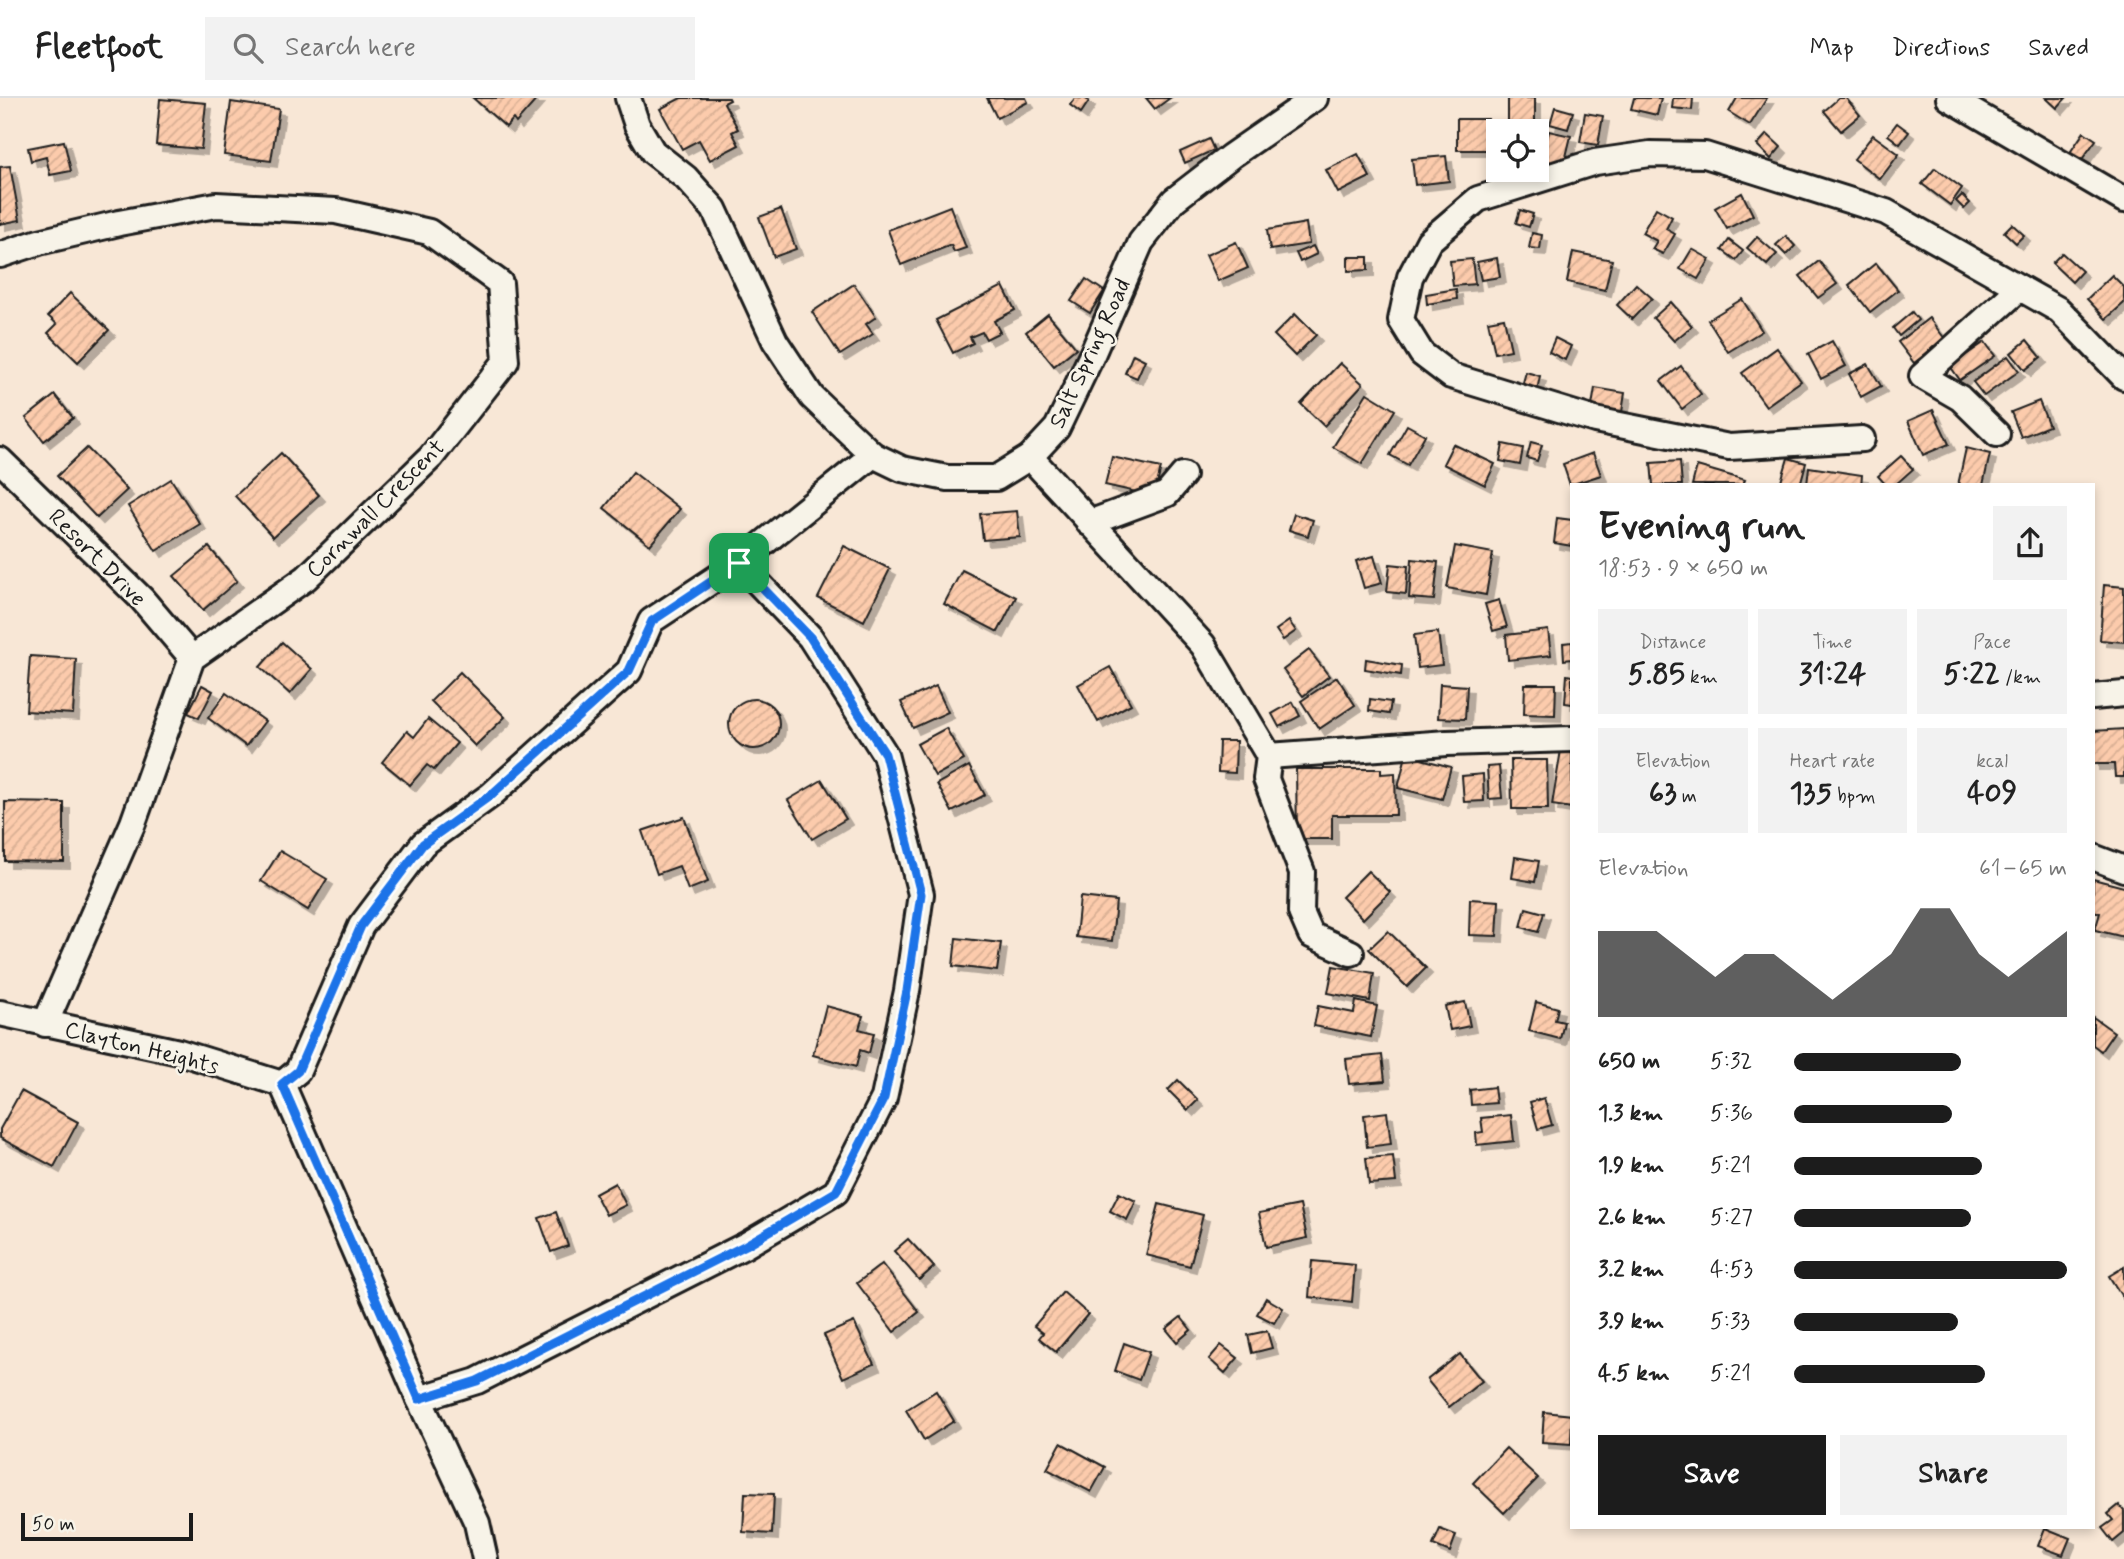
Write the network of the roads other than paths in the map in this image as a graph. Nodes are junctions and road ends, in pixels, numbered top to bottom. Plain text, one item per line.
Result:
1 (628, 98) edge
2 (1315, 98) edge
3 (1949, 98) edge
4 (2124, 200) edge
5 (0, 255) edge
6 (2020, 288) junction
7 (2124, 377) edge
8 (1997, 434) dead end
9 (1862, 439) dead end
10 (873, 454) junction
11 (1030, 457) junction
12 (0, 460) edge
13 (1183, 475) dead end
14 (1089, 523) junction
15 (739, 563) junction
16 (192, 659) junction
17 (2124, 694) edge
18 (2095, 697) edge
19 (1570, 739) edge
20 (1269, 756) junction
21 (2095, 858) edge
22 (2124, 869) edge
23 (1351, 953) dead end
24 (0, 1013) edge
25 (45, 1024) junction
26 (282, 1084) junction
27 (419, 1399) junction
28 (485, 1559) edge

1 - 10 street, Salt Spring Road
2 - 11 street, Salt Spring Road
3 - 4 street
5 - 16 street, Cornwall Crescent
6 - 7 street
6 - 8 street
6 - 9 street
10 - 11 street, Salt Spring Road
10 - 15 street
11 - 14 street
12 - 16 street, Resort Drive
13 - 14 street
14 - 20 street
15 - 26 street
15 - 27 street
16 - 25 street
17 - 18 street
19 - 20 street
20 - 23 street
21 - 22 street
24 - 25 street, Clayton Heights
25 - 26 street, Clayton Heights
26 - 27 street
27 - 28 street

